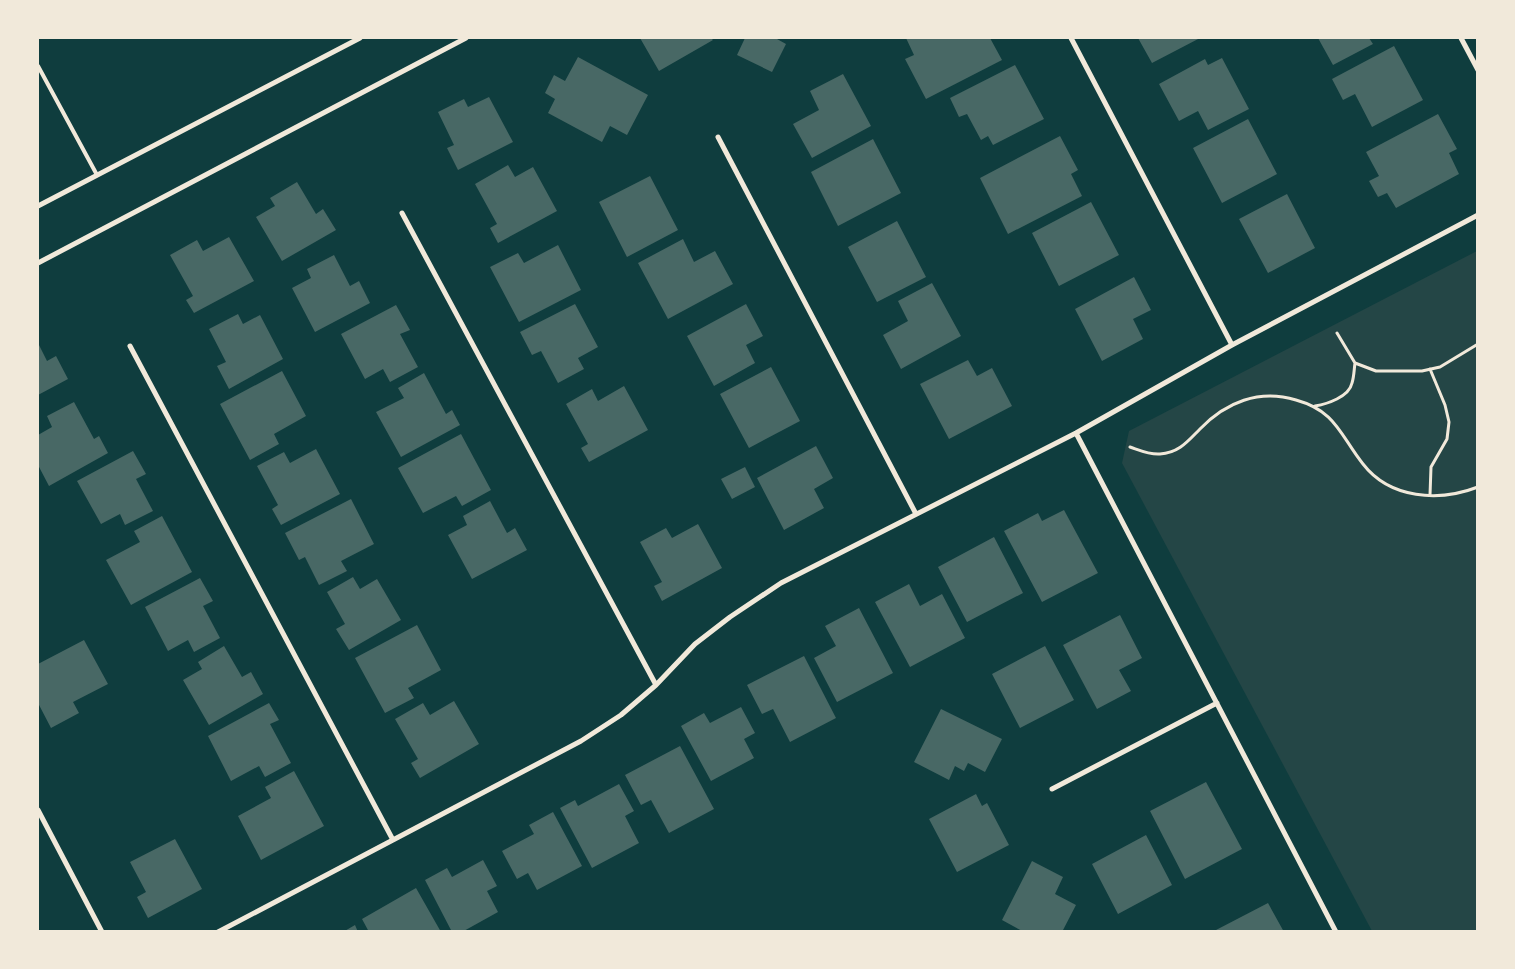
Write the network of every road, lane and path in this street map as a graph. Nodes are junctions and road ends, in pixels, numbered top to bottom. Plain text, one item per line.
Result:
1 (360, 38) edge
2 (466, 38) edge
3 (1071, 38) edge
4 (1461, 38) edge
5 (38, 66) edge
6 (1478, 70) edge
7 (718, 137) dead end
8 (98, 175) junction
9 (38, 206) edge
10 (402, 213) dead end
11 (1478, 215) edge
12 (38, 263) edge
13 (1337, 333) dead end
14 (1478, 344) edge
15 (1232, 345) junction
16 (130, 346) dead end
17 (1355, 363) junction
18 (1430, 369) junction
19 (1314, 406) junction
20 (1076, 433) junction
21 (1130, 447) dead end
22 (1478, 487) edge
23 (1430, 495) junction
24 (916, 514) junction
25 (656, 685) junction
26 (1217, 703) junction
27 (1052, 789) dead end
28 (38, 810) edge
29 (394, 840) junction
30 (102, 932) edge
31 (218, 932) edge
32 (1336, 932) edge

1 - 8 street
2 - 12 street
3 - 15 street
4 - 6 street
5 - 8 lane
7 - 24 street
8 - 9 street
10 - 25 street
11 - 15 street
13 - 17 path
14 - 18 path
15 - 20 street
16 - 29 street
17 - 18 path
17 - 19 path
18 - 23 path
19 - 21 path
19 - 23 path
20 - 24 street
20 - 26 street
22 - 23 path
24 - 25 street
25 - 29 street
26 - 27 street
26 - 32 street
28 - 30 street
29 - 31 street

